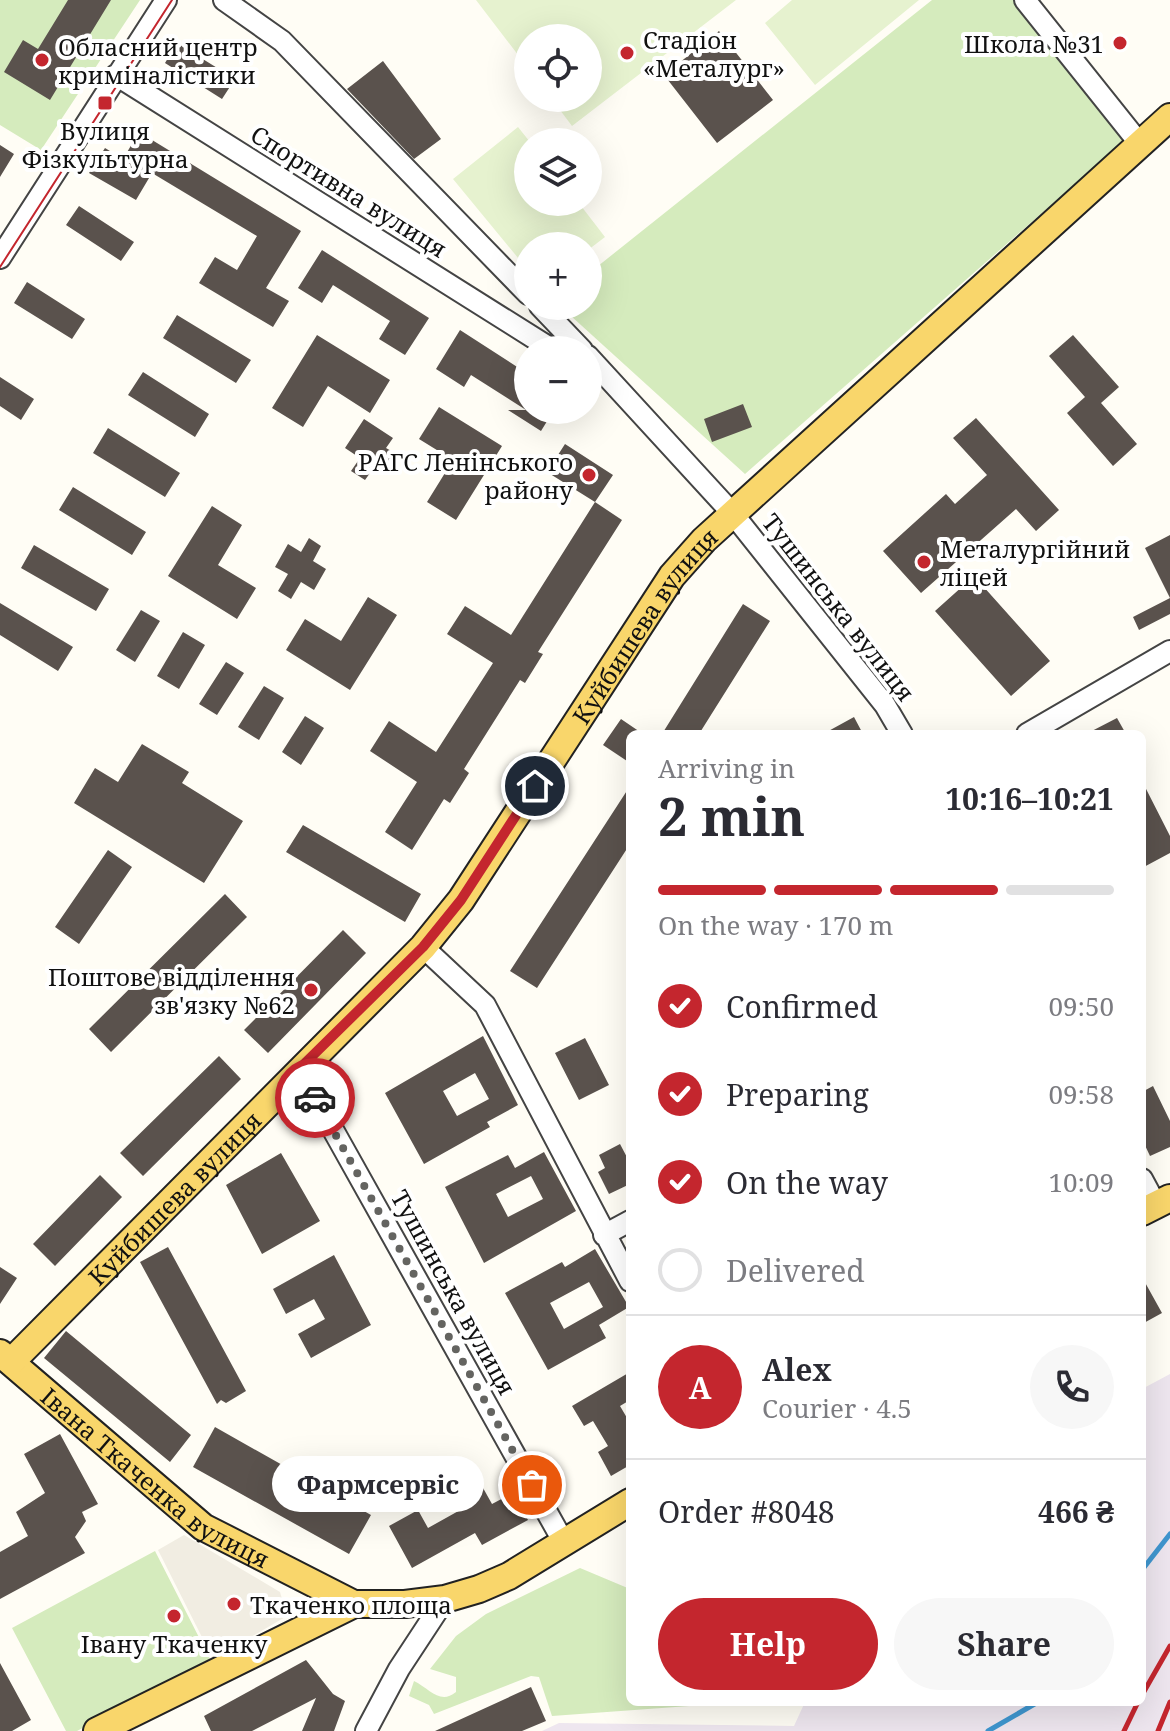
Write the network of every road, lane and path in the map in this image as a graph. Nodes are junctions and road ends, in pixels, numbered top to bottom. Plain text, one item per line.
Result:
1 (166, 0) edge
2 (224, 0) edge
3 (1025, 0) edge
4 (116, 75) junction
5 (1170, 117) edge
6 (1140, 144) junction
7 (0, 258) edge
8 (514, 280) edge
9 (553, 320) edge
10 (531, 336) edge
11 (569, 336) edge
12 (602, 370) edge
13 (602, 380) edge
14 (624, 392) junction
15 (733, 514) junction
16 (1170, 651) edge
17 (900, 730) edge
18 (1034, 730) edge
19 (423, 947) junction
20 (299, 1069) junction
21 (1146, 1186) edge
22 (1156, 1205) edge
23 (626, 1223) edge
24 (604, 1235) junction
25 (626, 1274) edge
26 (6, 1357) edge
27 (626, 1504) edge
28 (563, 1541) junction
29 (445, 1599) junction
30 (354, 1604) junction
31 (97, 1731) edge
32 (366, 1731) edge

1 - 4 street
2 - 8 street, Спортивна вулиця
3 - 6 street
4 - 7 street
4 - 10 street, Спортивна вулиця
5 - 6 main road, Куйбишева вулиця
6 - 15 main road, Куйбишева вулиця
9 - 11 street
12 - 14 street
13 - 14 street
14 - 15 street
15 - 17 street, Тушинська вулиця
15 - 19 main road, Куйбишева вулиця
16 - 18 street
19 - 20 main road, Куйбишева вулиця
19 - 24 street
20 - 26 main road, Куйбишева вулиця
20 - 28 street, Тушинська вулиця
21 - 22 street
23 - 24 street
24 - 25 street
26 - 30 main road, Івана Ткаченка вулиця
27 - 28 main road, Івана Ткаченка вулиця
28 - 29 main road, Івана Ткаченка вулиця
29 - 30 main road, Івана Ткаченка вулиця
29 - 32 street
30 - 31 main road

